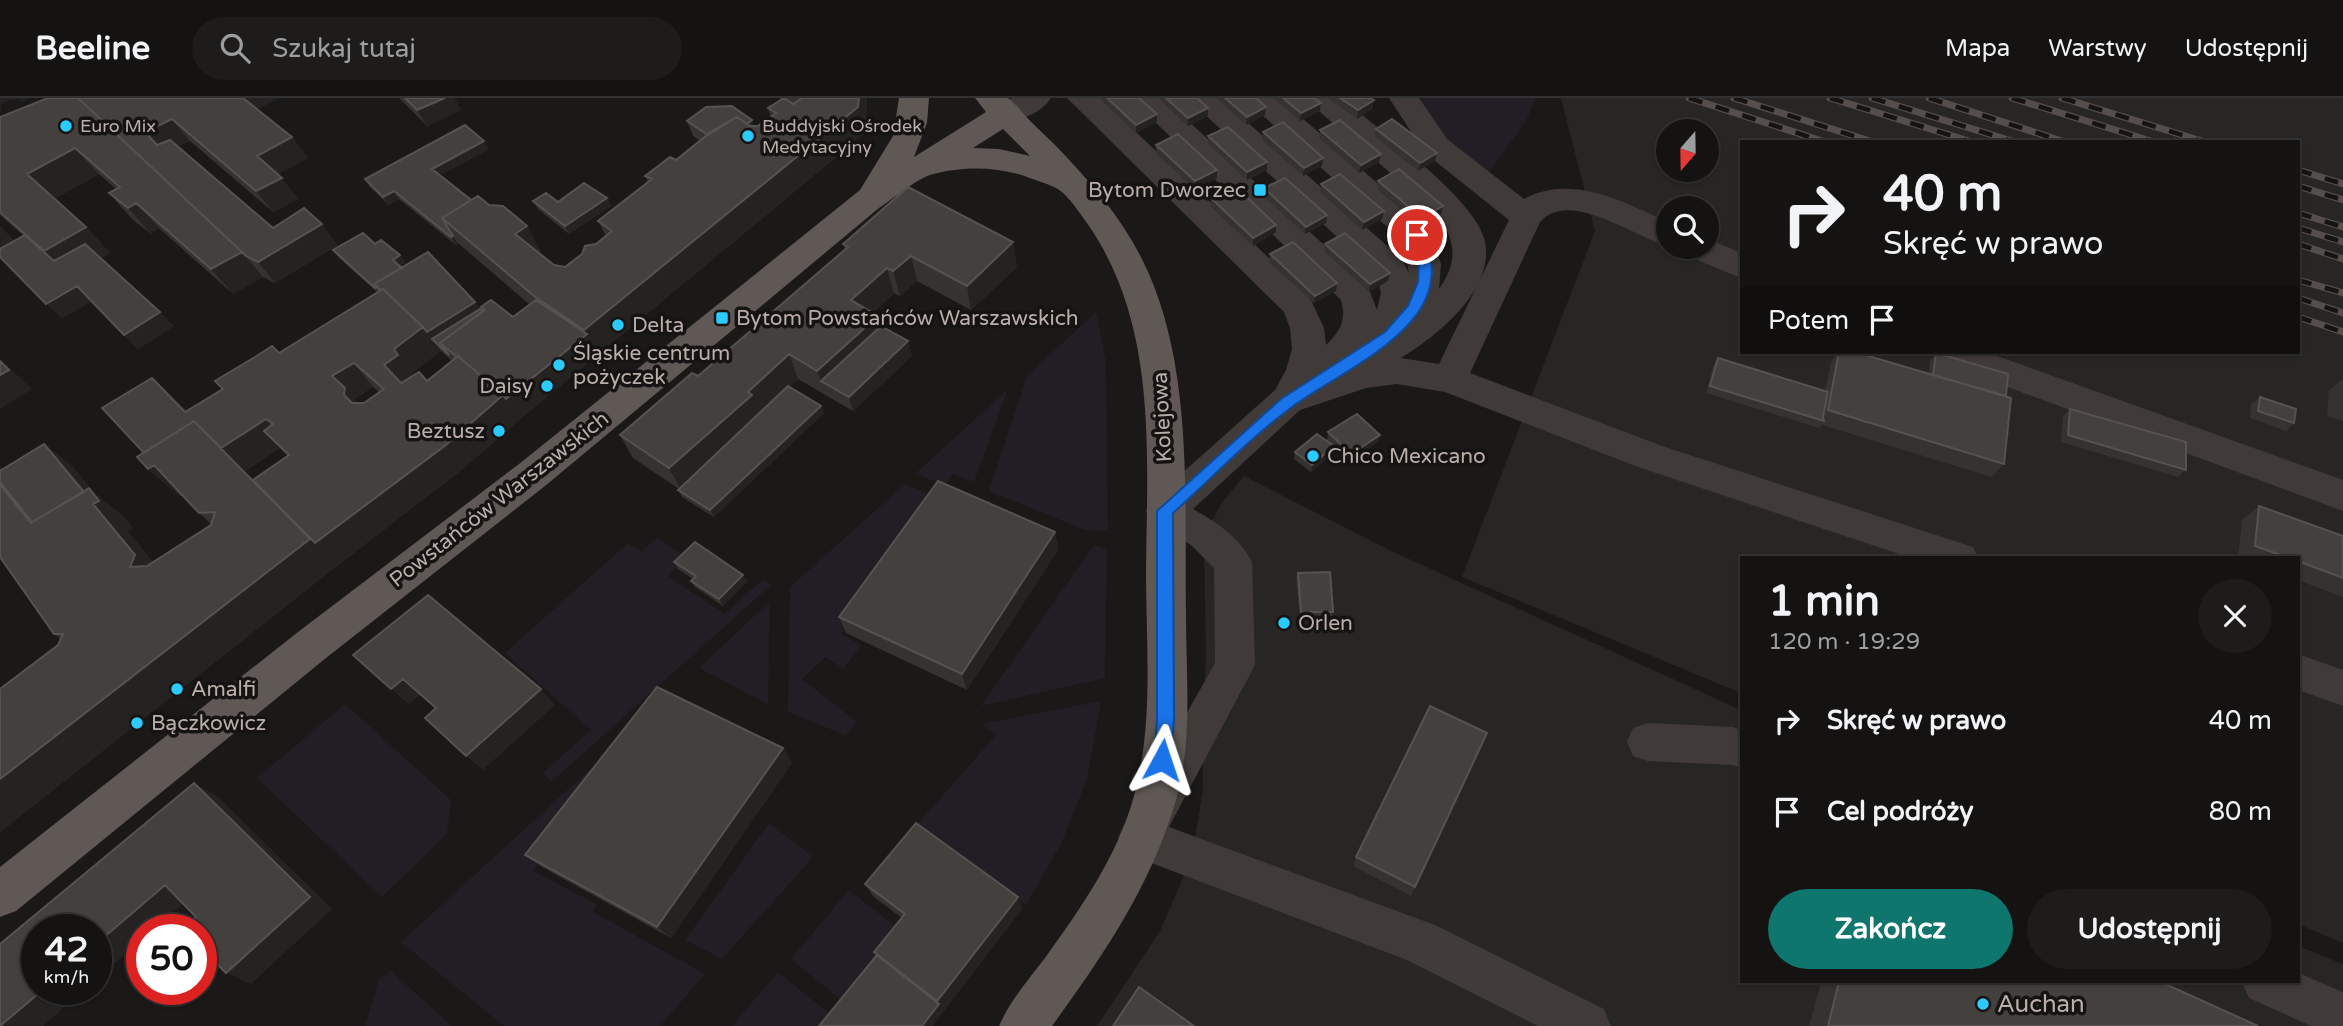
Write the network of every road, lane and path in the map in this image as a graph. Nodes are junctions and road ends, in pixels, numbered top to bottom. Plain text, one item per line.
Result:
1 (914, 98) edge
2 (1036, 98) edge
3 (1082, 98) edge
4 (1145, 98) edge
5 (1202, 98) edge
6 (1261, 98) edge
7 (1322, 98) edge
8 (1404, 98) edge
9 (998, 106) edge
10 (915, 171) junction
11 (1074, 185) junction
12 (868, 200) junction
13 (1526, 216) junction
14 (1656, 230) edge
15 (1719, 257) edge
16 (1740, 266) edge
17 (1954, 354) edge
18 (1449, 379) junction
19 (1286, 403) junction
20 (2343, 496) edge
21 (1165, 511) junction
22 (1953, 556) edge
23 (2300, 673) edge
24 (2343, 688) edge
25 (1648, 742) dead end
26 (1740, 749) edge
27 (1140, 838) junction
28 (0, 895) edge
29 (2267, 983) edge
30 (2343, 1016) edge
31 (1023, 1026) edge
32 (1587, 1026) edge

1 - 12 main road
2 - 9 lane
3 - 19 lane
4 - 19 lane
5 - 19 lane
6 - 19 lane
7 - 19 lane
8 - 13 lane
9 - 10 main road, Powstańców Warszawskich
9 - 11 main road, Kolejowa
10 - 11 main road
10 - 12 main road, Powstańców Warszawskich
11 - 21 main road, Kolejowa
12 - 28 main road, Powstańców Warszawskich
13 - 14 lane
13 - 18 lane
15 - 16 lane
17 - 20 lane
18 - 19 lane
18 - 22 lane
19 - 21 lane
21 - 27 main road, Kolejowa
21 - 27 lane
23 - 24 lane
25 - 26 lane
27 - 31 main road, Kolejowa
27 - 32 lane
29 - 30 lane

